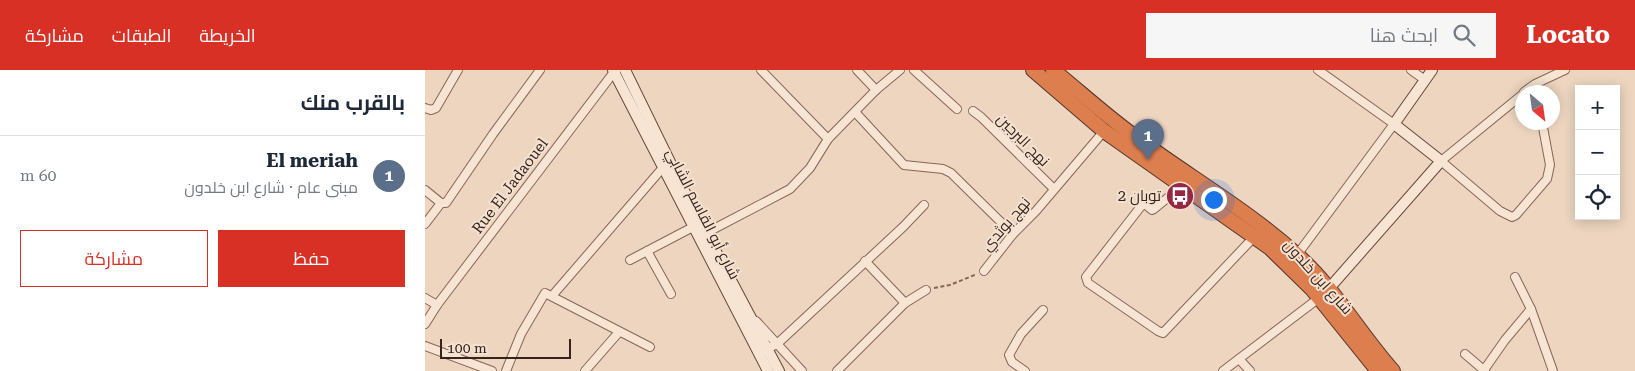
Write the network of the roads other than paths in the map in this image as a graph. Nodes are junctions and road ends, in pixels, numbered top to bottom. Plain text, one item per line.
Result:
1 (458, 70) edge
2 (540, 70) edge
3 (625, 70) edge
4 (761, 70) edge
5 (857, 70) edge
6 (900, 70) edge
7 (914, 70) edge
8 (1033, 70) edge
9 (1053, 70) edge
10 (1318, 70) edge
11 (1411, 70) edge
12 (1433, 70) edge
13 (1565, 70) edge
14 (616, 71) edge
15 (1425, 80) junction
16 (1535, 84) edge
17 (876, 90) junction
18 (1515, 100) edge
19 (425, 108) edge
20 (957, 109) dead end
21 (973, 111) dead end
22 (855, 112) junction
23 (1395, 124) junction
24 (1104, 130) junction
25 (1544, 130) edge
26 (827, 139) junction
27 (1441, 161) junction
28 (666, 164) junction
29 (1182, 186) junction
30 (425, 190) edge
31 (1054, 190) junction
32 (441, 203) junction
33 (924, 205) dead end
34 (425, 224) edge
35 (693, 226) junction
36 (706, 234) junction
37 (1013, 234) junction
38 (1255, 237) junction
39 (647, 251) junction
40 (1297, 255) junction
41 (630, 260) dead end
42 (865, 261) junction
43 (984, 271) road end
44 (1515, 277) dead end
45 (926, 290) road end
46 (671, 294) dead end
47 (1324, 294) junction
48 (552, 296) junction
49 (425, 298) edge
50 (905, 303) junction
51 (437, 305) junction
52 (1531, 309) junction
53 (1043, 310) dead end
54 (749, 314) junction
55 (425, 324) edge
56 (619, 332) junction
57 (777, 344) junction
58 (425, 346) edge
59 (650, 348) dead end
60 (763, 351) junction
61 (1465, 354) dead end
62 (1239, 359) junction
63 (1485, 370) edge
64 (492, 371) edge
65 (506, 371) edge
66 (585, 371) edge
67 (768, 371) edge
68 (779, 371) edge
69 (802, 371) edge
70 (837, 371) edge
71 (1025, 371) edge
72 (1223, 371) edge
73 (1250, 371) edge
74 (1378, 371) edge
75 (1393, 371) edge
76 (1553, 371) edge

1 - 19 street
2 - 32 street
3 - 28 street, شارع أبو القاسم الشابي
4 - 26 street
5 - 17 street
6 - 17 street
7 - 20 street
8 - 24 highway, شارع ابن خلدون
9 - 40 highway, شارع ابن خلدون
10 - 23 street
11 - 15 street
12 - 15 street
13 - 16 street
14 - 28 street, شارع أبو القاسم الشابي
14 - 51 street, Rue El Jadaouel
15 - 23 street
17 - 22 street
18 - 27 street
21 - 31 street, نهج البرجين
22 - 26 street
22 - 37 street
23 - 27 street
23 - 40 street
24 - 29 highway, شارع ابن خلدون
24 - 31 street, نهج بوثدي
25 - 27 street
26 - 36 street
27 - 47 street
28 - 35 street, شارع أبو القاسم الشابي
28 - 36 street, شارع أبو القاسم الشابي
28 - 48 street
29 - 38 highway, شارع ابن خلدون
29 - 38 street
30 - 32 street
31 - 37 street, نهج بوثدي
32 - 34 street
33 - 42 street
35 - 39 street
35 - 60 street, شارع أبو القاسم الشابي
36 - 54 street, شارع أبو القاسم الشابي
37 - 43 street, نهج بوثدي
38 - 47 highway, شارع ابن خلدون
39 - 41 street
39 - 46 street
40 - 47 highway, شارع ابن خلدون
42 - 50 street
42 - 57 street
44 - 52 street
45 - 50 street
47 - 62 street
47 - 74 highway, شارع ابن خلدون
47 - 75 highway, شارع ابن خلدون
48 - 56 street
48 - 65 street
49 - 51 street
50 - 70 street
51 - 55 street, Rue El Jadaouel
52 - 63 street
52 - 76 street
53 - 71 street
54 - 57 street
54 - 60 street, شارع أبو القاسم الشابي
56 - 59 street
56 - 66 street
57 - 60 street
57 - 69 street
58 - 64 street
60 - 67 street, شارع أبو القاسم الشابي
60 - 68 street, شارع أبو القاسم الشابي
61 - 63 street
62 - 72 street
62 - 73 street

